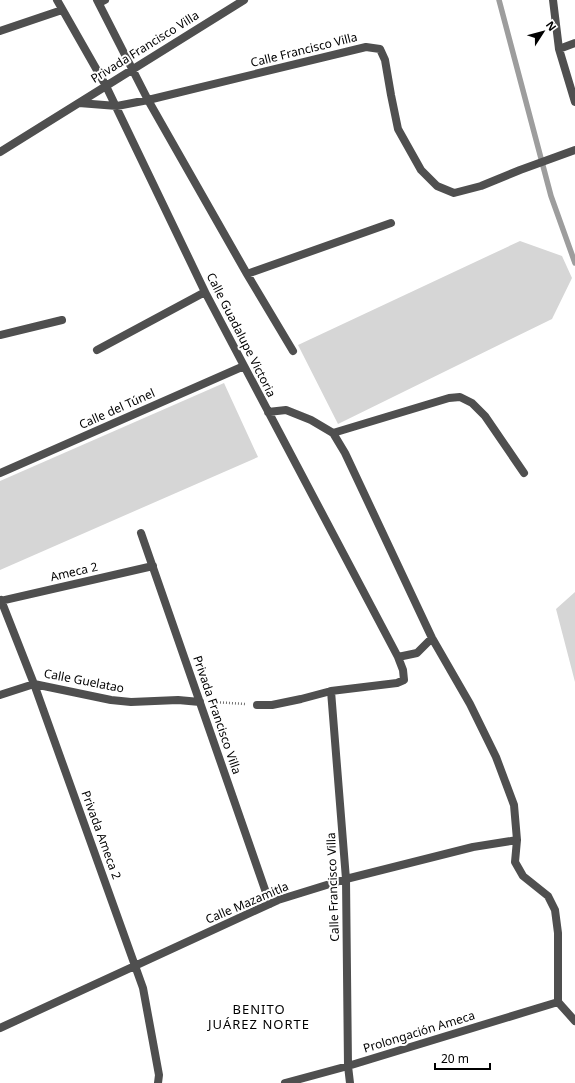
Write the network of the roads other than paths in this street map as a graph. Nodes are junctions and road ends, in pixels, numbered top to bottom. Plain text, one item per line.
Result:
1 (57, 0) edge
2 (244, 0) edge
3 (553, 0) edge
4 (101, 1) edge
5 (62, 10) junction
6 (0, 31) edge
7 (575, 43) edge
8 (559, 49) junction
9 (133, 69) junction
10 (106, 86) junction
11 (148, 100) junction
12 (79, 102) junction
13 (575, 102) edge
14 (117, 106) junction
15 (575, 150) edge
16 (0, 152) edge
17 (391, 223) dead end
18 (247, 274) junction
19 (205, 292) junction
20 (62, 320) dead end
21 (0, 335) edge
22 (97, 350) dead end
23 (293, 351) dead end
24 (244, 366) junction
25 (268, 412) junction
26 (333, 433) junction
27 (0, 473) edge
28 (524, 473) dead end
29 (141, 533) dead end
30 (153, 566) junction
31 (1, 601) edge
32 (432, 638) junction
33 (398, 657) junction
34 (34, 684) junction
35 (331, 691) junction
36 (0, 695) edge
37 (200, 702) junction
38 (257, 705) road end
39 (516, 840) junction
40 (346, 878) junction
41 (270, 904) junction
42 (135, 966) junction
43 (558, 1002) junction
44 (575, 1021) edge
45 (0, 1028) edge
46 (348, 1066) junction
47 (158, 1083) edge
48 (285, 1083) edge
49 (350, 1083) edge

1 - 5 street, Calle Guadalupe Victoria
2 - 9 street, Privada Francisco Villa
3 - 8 street
4 - 9 street
5 - 6 street
5 - 10 street, Calle Guadalupe Victoria
7 - 8 street
8 - 13 street
9 - 10 street, Privada Francisco Villa
9 - 11 street
10 - 12 street, Privada Francisco Villa
10 - 14 street, Calle Guadalupe Victoria
11 - 14 street, Calle Francisco Villa
11 - 15 street, Calle Francisco Villa
11 - 18 street
12 - 14 street, Calle Francisco Villa
12 - 16 street
14 - 19 street, Calle Guadalupe Victoria
17 - 18 street
18 - 23 street
19 - 22 street
19 - 24 street, Calle Guadalupe Victoria
20 - 21 street
24 - 25 street, Calle Guadalupe Victoria
24 - 27 street, Calle del Túnel
25 - 26 street
25 - 33 street, Calle Guadalupe Victoria
26 - 28 street
26 - 32 street
29 - 30 street, Privada Francisco Villa
30 - 31 street, Ameca 2
30 - 37 street, Privada Francisco Villa
31 - 34 street, Privada Ameca 2
32 - 33 street
32 - 39 street
33 - 35 street, Calle Guadalupe Victoria
34 - 36 street, Calle Guelatao
34 - 37 street, Calle Guelatao
34 - 42 street, Privada Ameca 2
35 - 38 street
35 - 40 street, Calle Francisco Villa
37 - 41 street, Privada Francisco Villa
39 - 40 street, Calle Mazamitla
39 - 43 street
40 - 41 street, Calle Mazamitla
40 - 46 street, Calle Francisco Villa
41 - 42 street, Calle Mazamitla
42 - 45 street, Calle Mazamitla
42 - 47 street, Privada Ameca 2
43 - 44 street
43 - 46 street, Prolongación Ameca
46 - 48 street, Prolongación Ameca
46 - 49 street, Calle Francisco Villa

